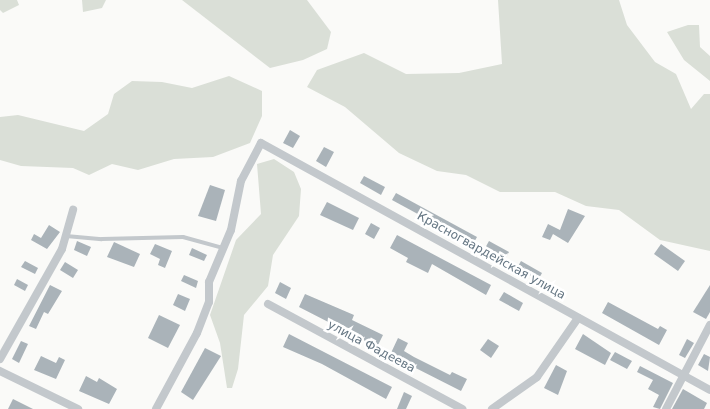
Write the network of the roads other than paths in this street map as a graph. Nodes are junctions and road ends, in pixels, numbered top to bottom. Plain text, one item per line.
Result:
1 (73, 210) dead end
2 (66, 236) junction
3 (223, 248) junction
4 (268, 304) dead end
5 (578, 318) junction
6 (710, 325) edge
7 (0, 359) edge
8 (0, 371) edge
9 (684, 376) junction
10 (710, 390) edge
11 (78, 409) edge
12 (156, 409) edge
13 (462, 409) edge
14 (492, 409) edge
15 (666, 409) edge

1 - 2 street
2 - 3 lane
2 - 7 street
3 - 5 street, Красногвардейская улица
3 - 12 street
4 - 13 street, улица Фадеева
5 - 9 street, Красногвардейская улица
5 - 14 street
6 - 9 street
8 - 11 street
9 - 10 street, Красногвардейская улица
9 - 15 street

